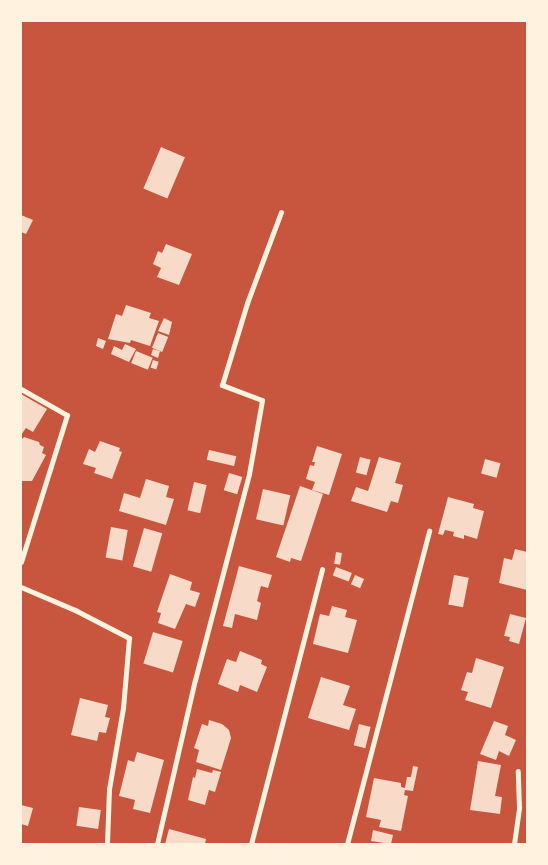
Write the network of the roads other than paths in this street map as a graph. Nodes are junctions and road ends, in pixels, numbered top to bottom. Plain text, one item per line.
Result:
1 (282, 212) dead end
2 (21, 389) edge
3 (430, 531) dead end
4 (21, 562) edge
5 (322, 569) dead end
6 (21, 587) edge
7 (518, 771) dead end
8 (107, 844) edge
9 (157, 844) edge
10 (251, 844) edge
11 (347, 844) edge
12 (514, 844) edge

1 - 9 street
2 - 4 street
3 - 11 street
5 - 10 street
6 - 8 street
7 - 12 street

